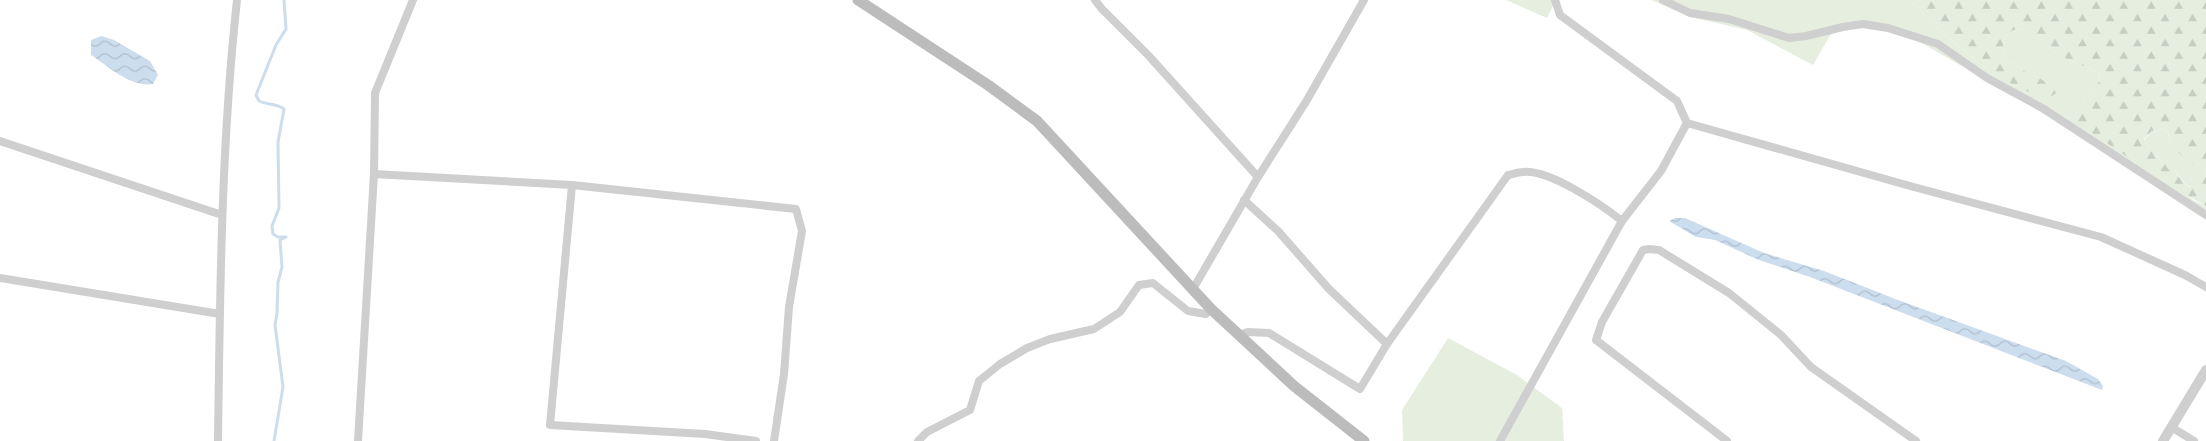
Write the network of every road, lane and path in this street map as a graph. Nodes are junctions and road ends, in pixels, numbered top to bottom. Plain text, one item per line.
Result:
1 (237, 0) edge
2 (413, 0) edge
3 (858, 0) edge
4 (1095, 0) edge
5 (1364, 0) edge
6 (1555, 0) edge
7 (1663, 0) edge
8 (1687, 123) junction
9 (0, 141) edge
10 (374, 174) junction
11 (1258, 177) junction
12 (572, 185) junction
13 (1244, 200) junction
14 (222, 215) junction
15 (2206, 215) edge
16 (1622, 221) junction
17 (0, 278) edge
18 (2206, 287) edge
19 (1193, 289) junction
20 (1211, 309) junction
21 (220, 314) junction
22 (1239, 335) junction
23 (1387, 344) junction
24 (2206, 370) edge
25 (2171, 427) junction
26 (1716, 433) junction
27 (218, 441) edge
28 (358, 441) edge
29 (756, 441) edge
30 (774, 441) edge
31 (918, 441) edge
32 (1364, 441) edge
33 (1500, 441) edge
34 (1711, 441) edge
35 (1727, 441) edge
36 (1916, 441) edge
37 (2163, 441) edge
38 (2194, 441) edge

1 - 14 street
2 - 10 street
3 - 19 main road
4 - 11 street
5 - 11 street
6 - 8 street
7 - 15 street
8 - 16 street
8 - 18 street
9 - 14 street
10 - 12 street
10 - 28 street
11 - 13 street
12 - 29 street
12 - 30 street
13 - 19 street
13 - 23 street
14 - 21 street
16 - 23 street
16 - 33 street
17 - 21 street
19 - 20 main road
20 - 22 main road
20 - 31 street
21 - 27 street
22 - 23 street
22 - 32 main road
24 - 25 street
25 - 37 street
25 - 38 street
26 - 34 street
26 - 35 street
26 - 36 street

